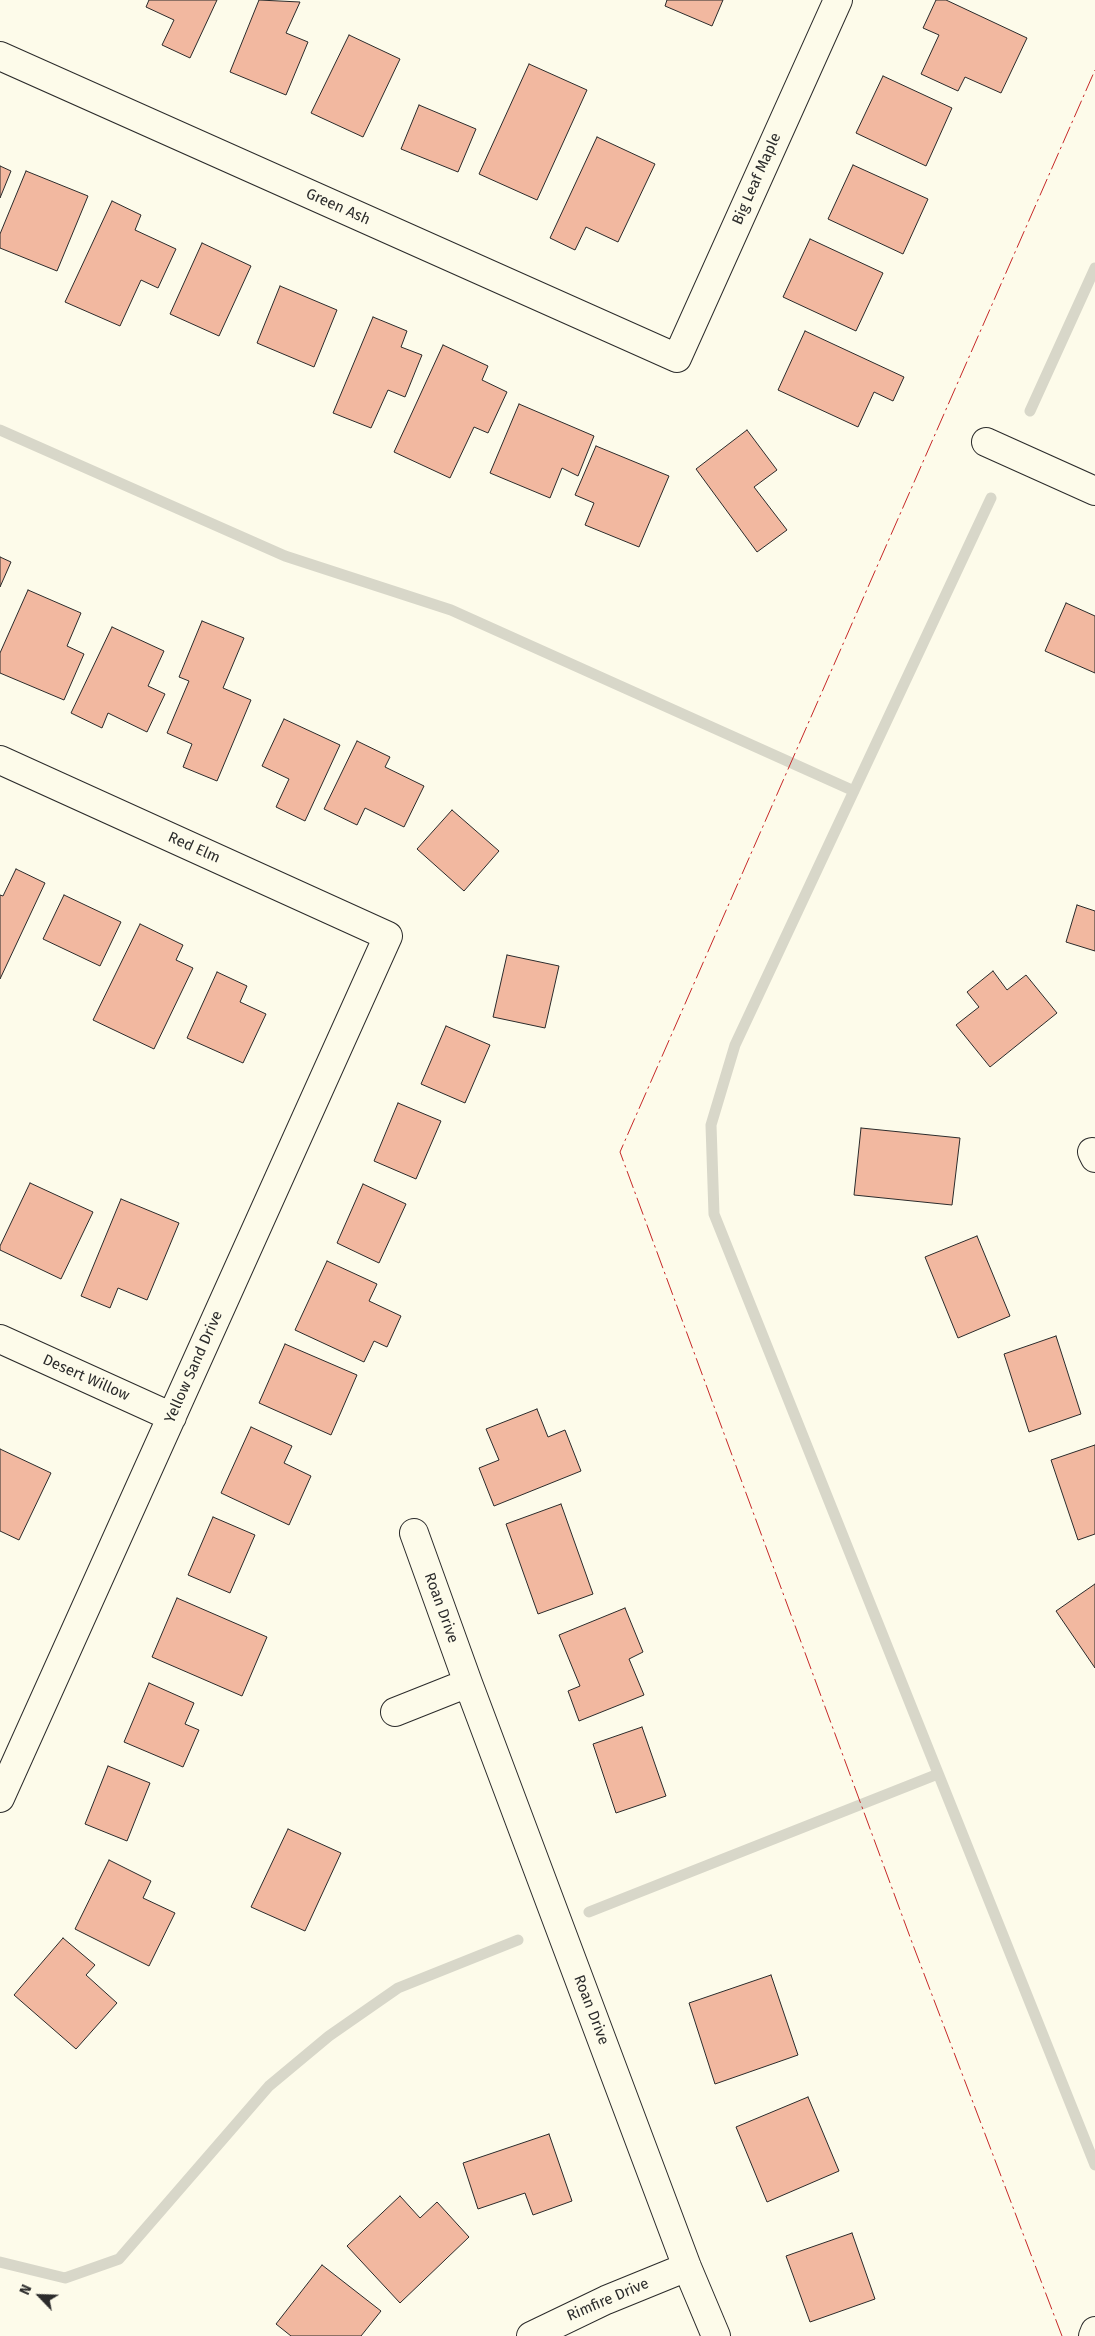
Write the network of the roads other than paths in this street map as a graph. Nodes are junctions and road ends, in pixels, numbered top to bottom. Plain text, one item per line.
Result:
1 (838, 0) edge
2 (0, 56) edge
3 (677, 358) joint
4 (986, 442) dead end
5 (1095, 491) edge
6 (0, 760) edge
7 (388, 936) joint
8 (0, 1339) edge
9 (172, 1417) junction
10 (414, 1533) dead end
11 (468, 1683) junction
12 (395, 1712) dead end
13 (0, 1798) edge
14 (687, 2266) junction
15 (1095, 2331) edge
16 (531, 2336) edge
17 (716, 2336) edge
18 (1093, 2336) edge

1 - 3 street, Big Leaf Maple
2 - 3 street, Green Ash
4 - 5 street
6 - 7 street, Red Elm
7 - 9 street, Yellow Sand Drive
8 - 9 street, Desert Willow
9 - 13 street, Yellow Sand Drive
10 - 11 street, Roan Drive
11 - 12 street
11 - 14 street, Roan Drive
14 - 16 street, Rimfire Drive
14 - 17 street, Roan Drive
15 - 18 street

